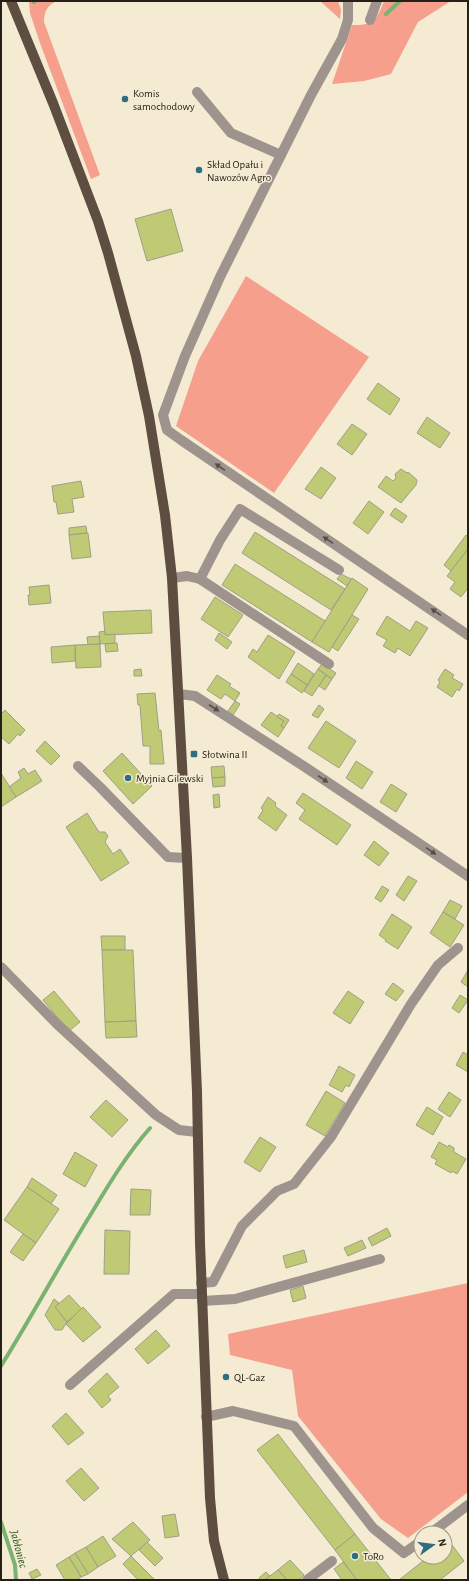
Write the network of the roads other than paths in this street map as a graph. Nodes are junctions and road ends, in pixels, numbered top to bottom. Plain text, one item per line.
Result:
1 (11, 1) edge
2 (348, 1) edge
3 (377, 1) edge
4 (370, 20) dead end
5 (197, 92) dead end
6 (281, 155) junction
7 (167, 430) junction
8 (153, 435) junction
9 (339, 570) dead end
10 (172, 578) junction
11 (200, 579) junction
12 (468, 634) edge
13 (329, 664) dead end
14 (179, 694) junction
15 (78, 766) dead end
16 (187, 858) junction
17 (468, 876) edge
18 (458, 948) dead end
19 (1, 967) edge
20 (197, 1132) junction
21 (380, 1259) dead end
22 (201, 1283) junction
23 (202, 1297) junction
24 (70, 1385) dead end
25 (206, 1417) junction
26 (468, 1505) edge
27 (442, 1525) edge
28 (413, 1546) edge
29 (332, 1561) dead end
30 (224, 1580) edge
31 (307, 1580) edge

1 - 8 main road
2 - 6 street
3 - 4 street
5 - 6 street
6 - 7 street
7 - 8 street
12 -> 7 street
8 - 10 main road
9 - 11 street
10 - 11 street
10 - 14 main road
11 - 13 street
14 - 16 main road
14 -> 17 street
15 - 16 street
16 - 20 main road
18 - 22 street
19 - 20 street
20 - 22 main road
21 - 23 street
22 - 23 main road
23 - 24 street
23 - 25 main road
25 - 28 street
25 - 30 main road
26 - 27 street
29 - 31 street

